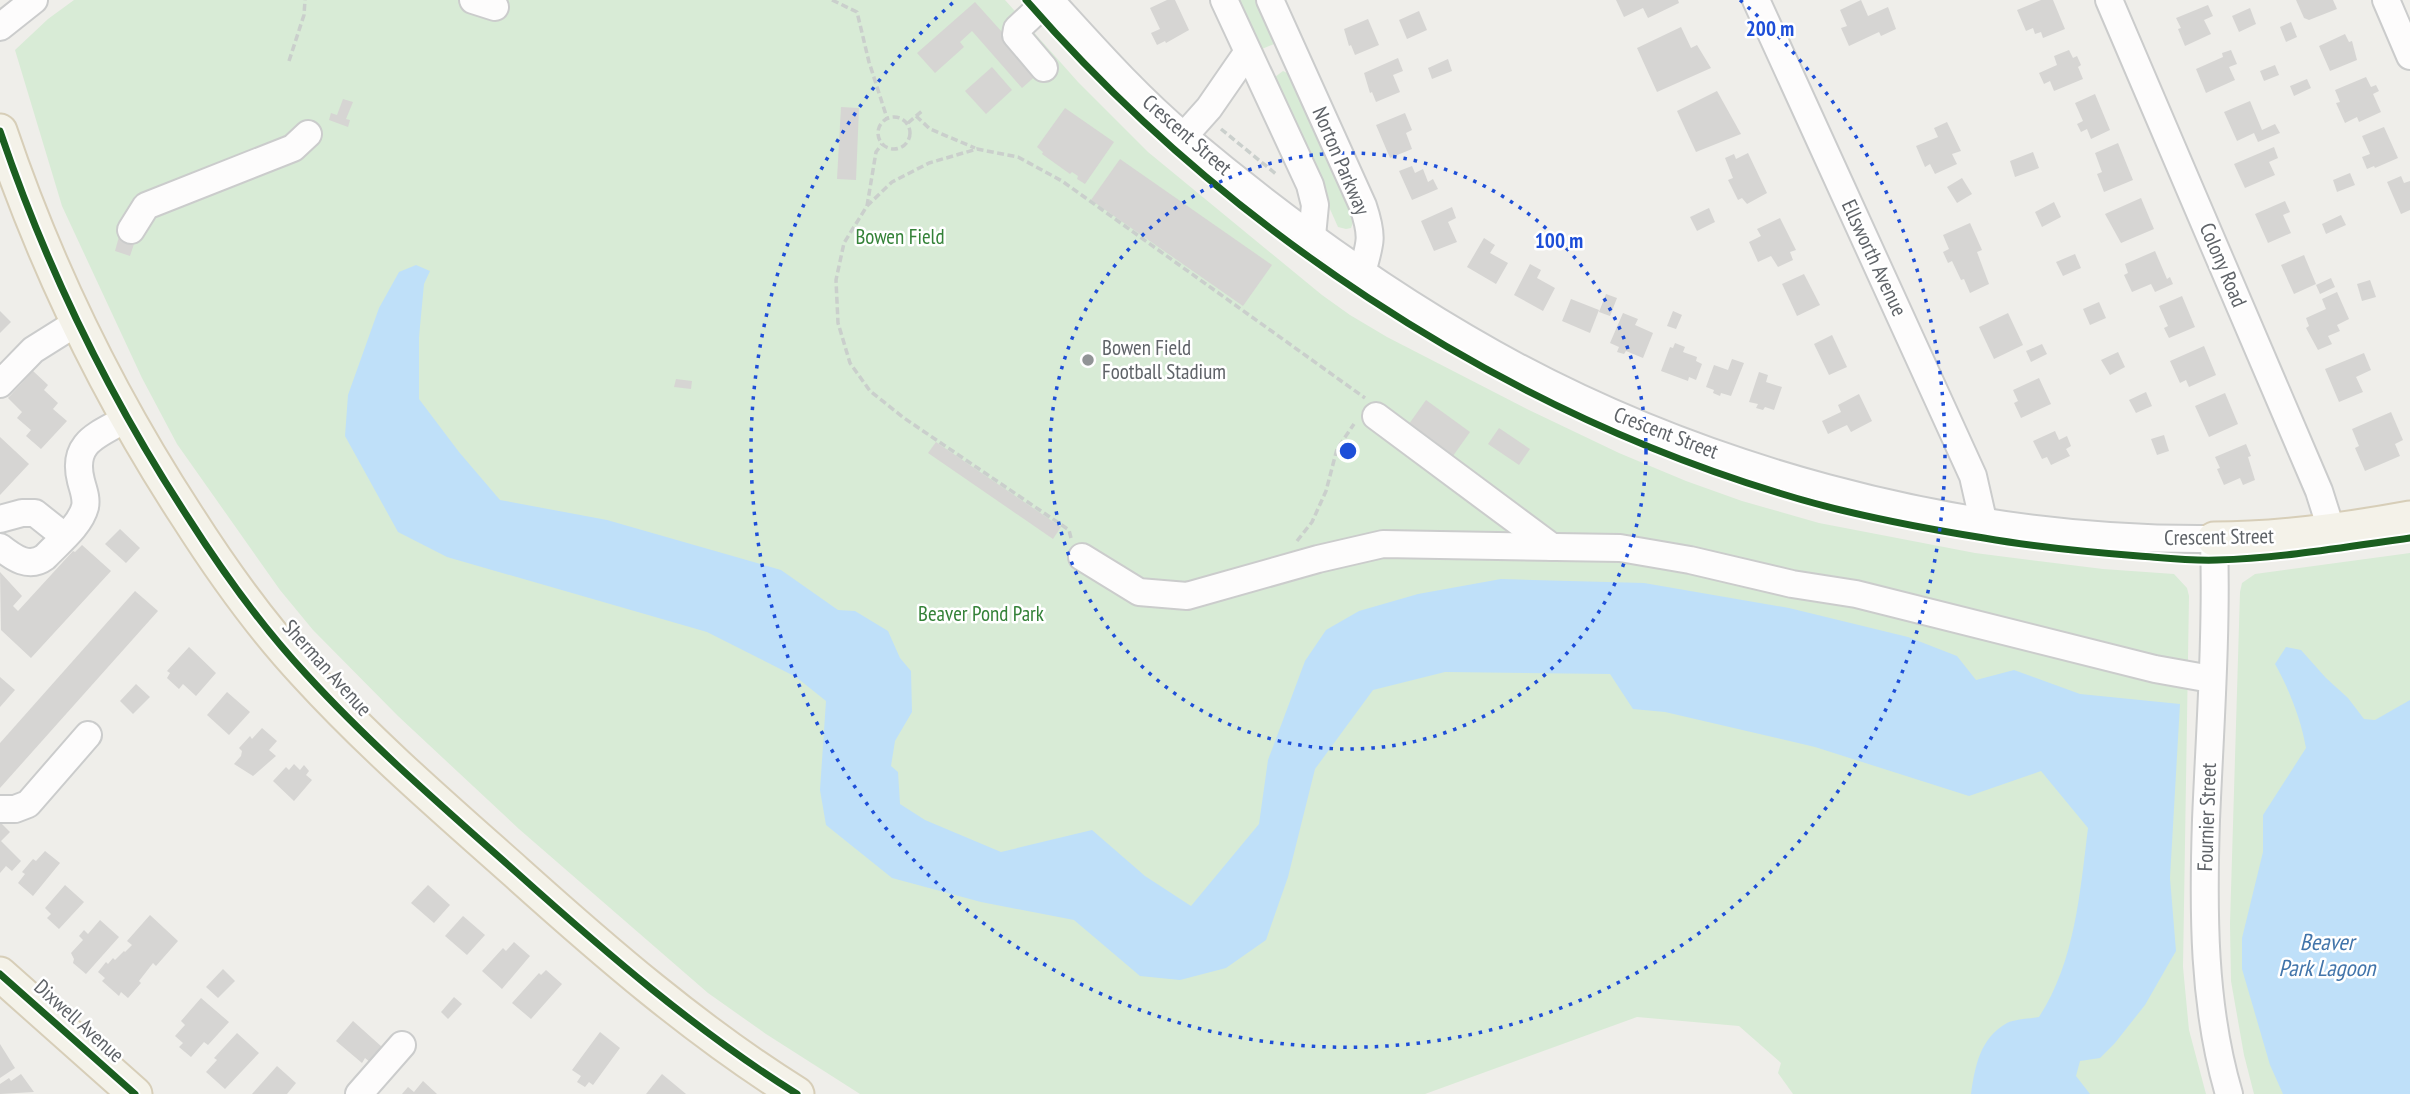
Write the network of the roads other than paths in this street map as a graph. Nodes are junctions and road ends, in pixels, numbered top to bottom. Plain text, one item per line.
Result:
1 (34, 0) edge
2 (1049, 0) edge
3 (1224, 0) edge
4 (1270, 0) edge
5 (1756, 0) edge
6 (2109, 0) edge
7 (2386, 0) edge
8 (0, 27) edge
9 (1294, 53) junction
10 (2410, 56) edge
11 (1251, 62) junction
12 (1044, 68) dead end
13 (0, 131) edge
14 (308, 134) dead end
15 (1184, 136) junction
16 (131, 230) dead end
17 (1312, 236) junction
18 (1362, 272) junction
19 (76, 323) junction
20 (0, 384) edge
21 (1373, 410) road end
22 (126, 419) junction
23 (2410, 518) edge
24 (0, 519) edge
25 (1983, 520) junction
26 (2332, 532) junction
27 (64, 536) junction
28 (2214, 539) junction
29 (0, 547) edge
30 (1552, 547) junction
31 (1082, 557) road end
32 (2211, 679) junction
33 (88, 735) dead end
34 (0, 808) edge
35 (0, 974) edge
36 (402, 1045) dead end
37 (753, 1083) edge
38 (135, 1094) edge
39 (359, 1094) edge
40 (797, 1094) edge
41 (2229, 1094) edge

1 - 8 street
2 - 12 street
2 - 15 street, Crescent Street
3 - 11 street, Norton Parkway
4 - 9 street, Norton Parkway
5 - 25 street, Ellsworth Avenue
6 - 26 street, Colony Road
7 - 10 street
9 - 11 street
9 - 18 street, Norton Parkway
11 - 15 street
11 - 17 street, Norton Parkway
13 - 19 main road, Sherman Avenue
14 - 16 street
15 - 17 street, Crescent Street
17 - 18 street, Crescent Street
18 - 25 street, Crescent Street
19 - 20 street
19 - 22 main road, Sherman Avenue
21 - 30 street
22 - 27 street
22 - 37 main road, Sherman Avenue
23 - 26 main road, Crescent Street
24 - 27 street
25 - 28 street, Crescent Street
26 - 28 main road, Crescent Street
27 - 29 street
28 - 32 street, Fournier Street
30 - 31 street
30 - 32 street
32 - 41 street, Fournier Street
33 - 34 street
35 - 38 main road, Dixwell Avenue
36 - 39 street
37 - 40 main road, Sherman Avenue

